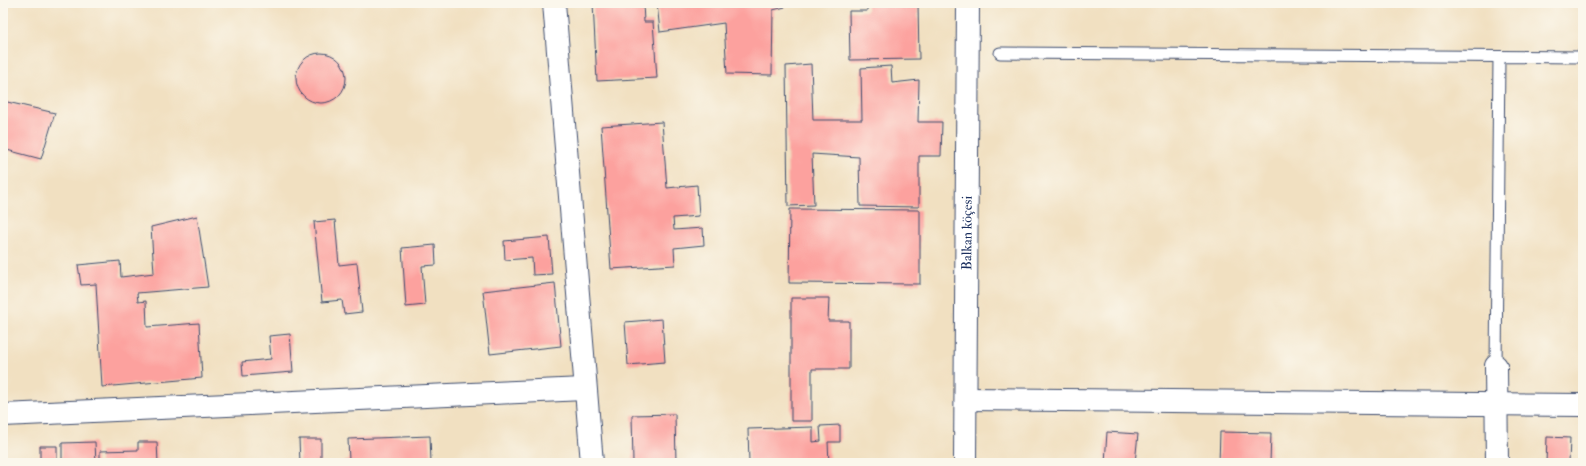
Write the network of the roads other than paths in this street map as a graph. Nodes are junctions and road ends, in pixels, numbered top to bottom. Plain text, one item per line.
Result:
1 (554, 3) edge
2 (968, 3) edge
3 (1000, 53) dead end
4 (1499, 57) junction
5 (1583, 57) edge
6 (1496, 366) joint
7 (584, 389) junction
8 (966, 399) junction
9 (1496, 404) junction
10 (1583, 405) edge
11 (3, 415) edge
12 (592, 463) edge
13 (965, 463) edge
14 (1497, 463) edge

1 - 7 street
2 - 8 street, Balkan köçesi
3 - 4 lane
4 - 5 lane
4 - 6 lane
6 - 9 street
7 - 11 street
7 - 12 street
8 - 9 street
8 - 13 street, Balkan köçesi
9 - 10 street
9 - 14 street

